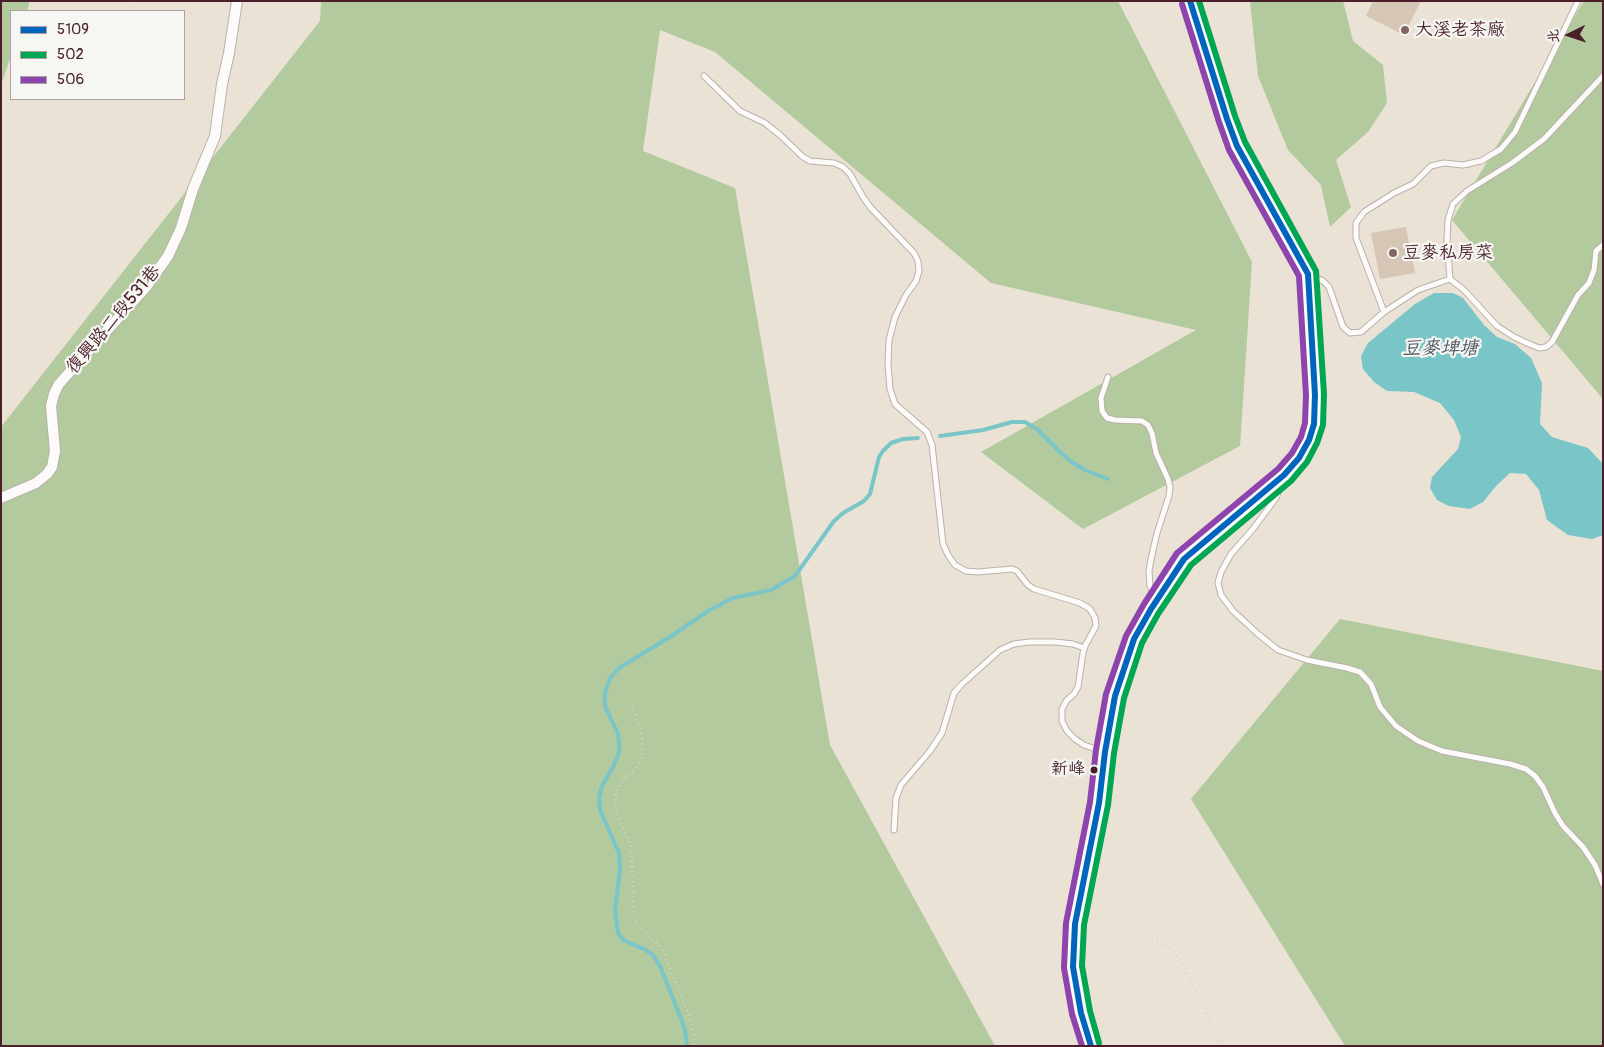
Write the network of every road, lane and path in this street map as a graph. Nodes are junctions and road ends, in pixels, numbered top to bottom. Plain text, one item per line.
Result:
1 (237, 1) edge
2 (1190, 1) edge
3 (1578, 1) edge
4 (704, 76) dead end
5 (1603, 76) edge
6 (1603, 245) edge
7 (1308, 274) junction
8 (1450, 279) junction
9 (1384, 312) junction
10 (1108, 377) dead end
11 (1284, 475) junction
12 (1, 498) edge
13 (1156, 601) junction
14 (1084, 648) junction
15 (632, 705) dead end
16 (1104, 752) junction
17 (894, 830) dead end
18 (1603, 884) edge
19 (1152, 940) dead end
20 (694, 1046) edge
21 (1091, 1046) edge
22 (1220, 1046) edge

1 - 12 street, 復興路二段531巷
2 - 7 main road
3 - 9 lane
4 - 14 lane
5 - 8 lane
6 - 8 lane
7 - 9 lane
7 - 11 main road
8 - 9 lane
10 - 13 lane
11 - 13 main road
11 - 18 lane
13 - 16 main road
14 - 16 lane
14 - 17 lane
15 - 20 path
16 - 21 main road
19 - 22 path

